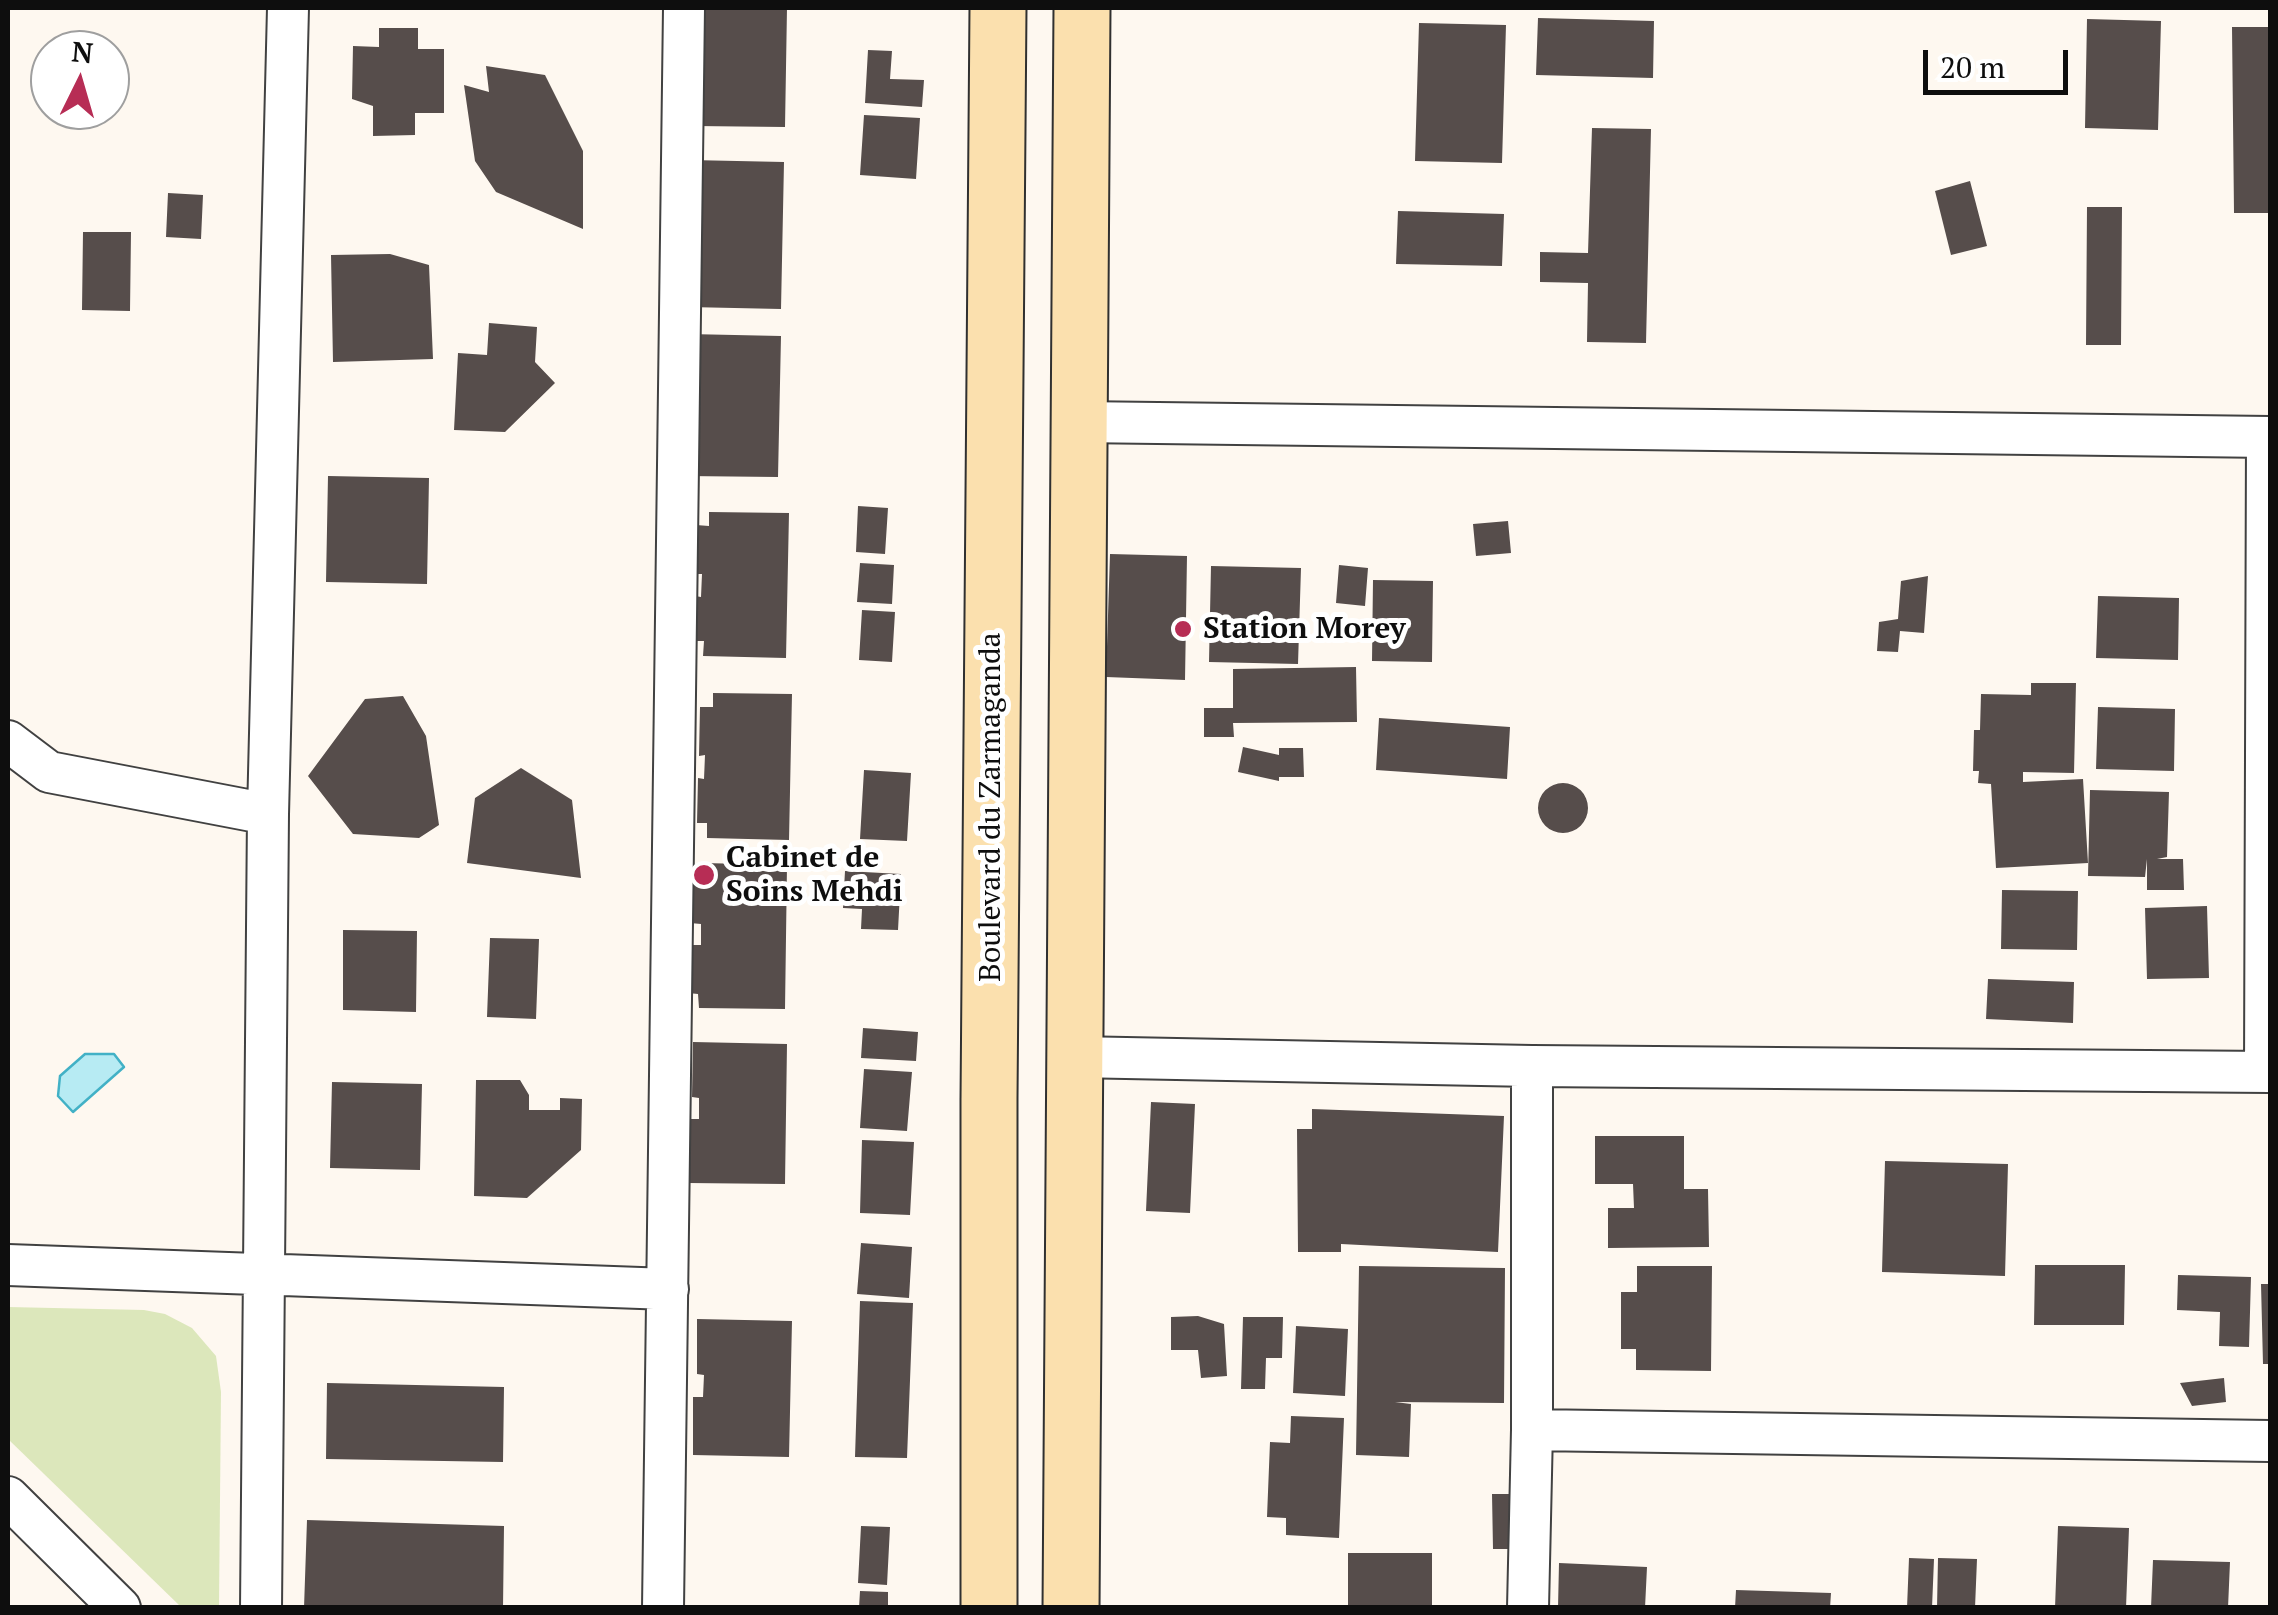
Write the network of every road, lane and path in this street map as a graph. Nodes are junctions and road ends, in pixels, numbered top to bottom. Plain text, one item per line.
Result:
1 (288, 8) edge
2 (684, 8) edge
3 (998, 8) edge
4 (1082, 8) edge
5 (1078, 422) junction
6 (2269, 437) edge
7 (8, 741) edge
8 (268, 814) junction
9 (1075, 1058) junction
10 (1532, 1066) junction
11 (2268, 1072) edge
12 (8, 1265) edge
13 (263, 1276) junction
14 (668, 1289) junction
15 (1532, 1430) junction
16 (2270, 1441) edge
17 (8, 1497) edge
18 (120, 1608) edge
19 (262, 1608) edge
20 (664, 1608) edge
21 (989, 1608) edge
22 (1071, 1608) edge
23 (1528, 1608) edge

1 - 8 street
2 - 14 street
3 - 21 main road, Boulevard du Zarmaganda
4 - 5 main road
5 - 6 street
5 - 9 main road
6 - 11 street
7 - 8 street
8 - 13 street
9 - 10 street
9 - 22 main road
10 - 11 street
10 - 15 street
12 - 13 street
13 - 14 street
13 - 19 street
14 - 20 street
15 - 16 street
15 - 23 street
17 - 18 street

